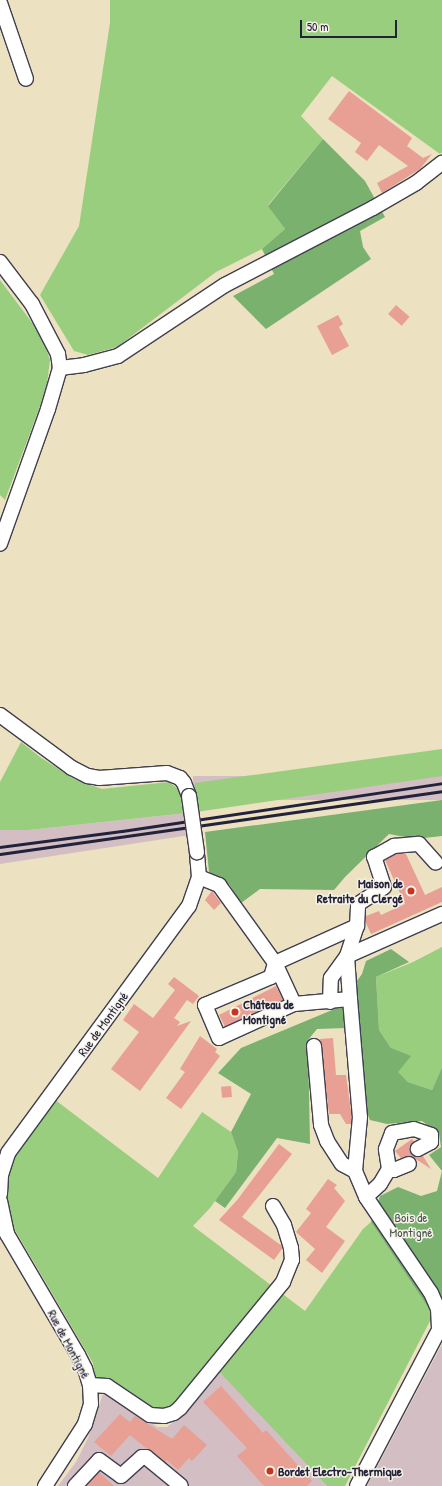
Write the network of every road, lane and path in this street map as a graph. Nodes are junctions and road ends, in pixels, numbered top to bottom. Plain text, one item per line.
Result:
1 (0, 3) edge
2 (26, 79) dead end
3 (442, 163) edge
4 (0, 262) edge
5 (60, 368) junction
6 (4, 517) edge
7 (0, 544) edge
8 (0, 715) edge
9 (436, 863) dead end
10 (199, 877) junction
11 (442, 914) edge
12 (357, 926) junction
13 (347, 956) junction
14 (275, 963) junction
15 (350, 1000) junction
16 (330, 1002) junction
17 (294, 1004) junction
18 (314, 1046) dead end
19 (418, 1149) dead end
20 (408, 1164) dead end
21 (389, 1169) junction
22 (355, 1171) junction
23 (0, 1194) edge
24 (366, 1197) junction
25 (0, 1201) edge
26 (273, 1206) dead end
27 (441, 1326) edge
28 (90, 1385) junction
29 (45, 1486) edge
30 (75, 1486) edge
31 (181, 1486) edge
32 (357, 1486) edge

1 - 2 street
3 - 5 street
4 - 5 street
5 - 6 street
6 - 7 street
8 - 10 street, Rue de Montigné, bridge
9 - 12 street
10 - 14 street
10 - 23 street, Rue de Montigné
11 - 13 street
12 - 13 street
12 - 14 street
13 - 15 street
13 - 16 street
14 - 17 street
14 - 17 street
15 - 16 street
15 - 22 street
16 - 17 street
18 - 22 street
19 - 21 street
20 - 21 street
21 - 24 street
22 - 24 street
24 - 27 street
25 - 28 street, Rue de Montigné
26 - 28 street
27 - 32 street
28 - 29 street, Rue de Montigné
30 - 31 street

